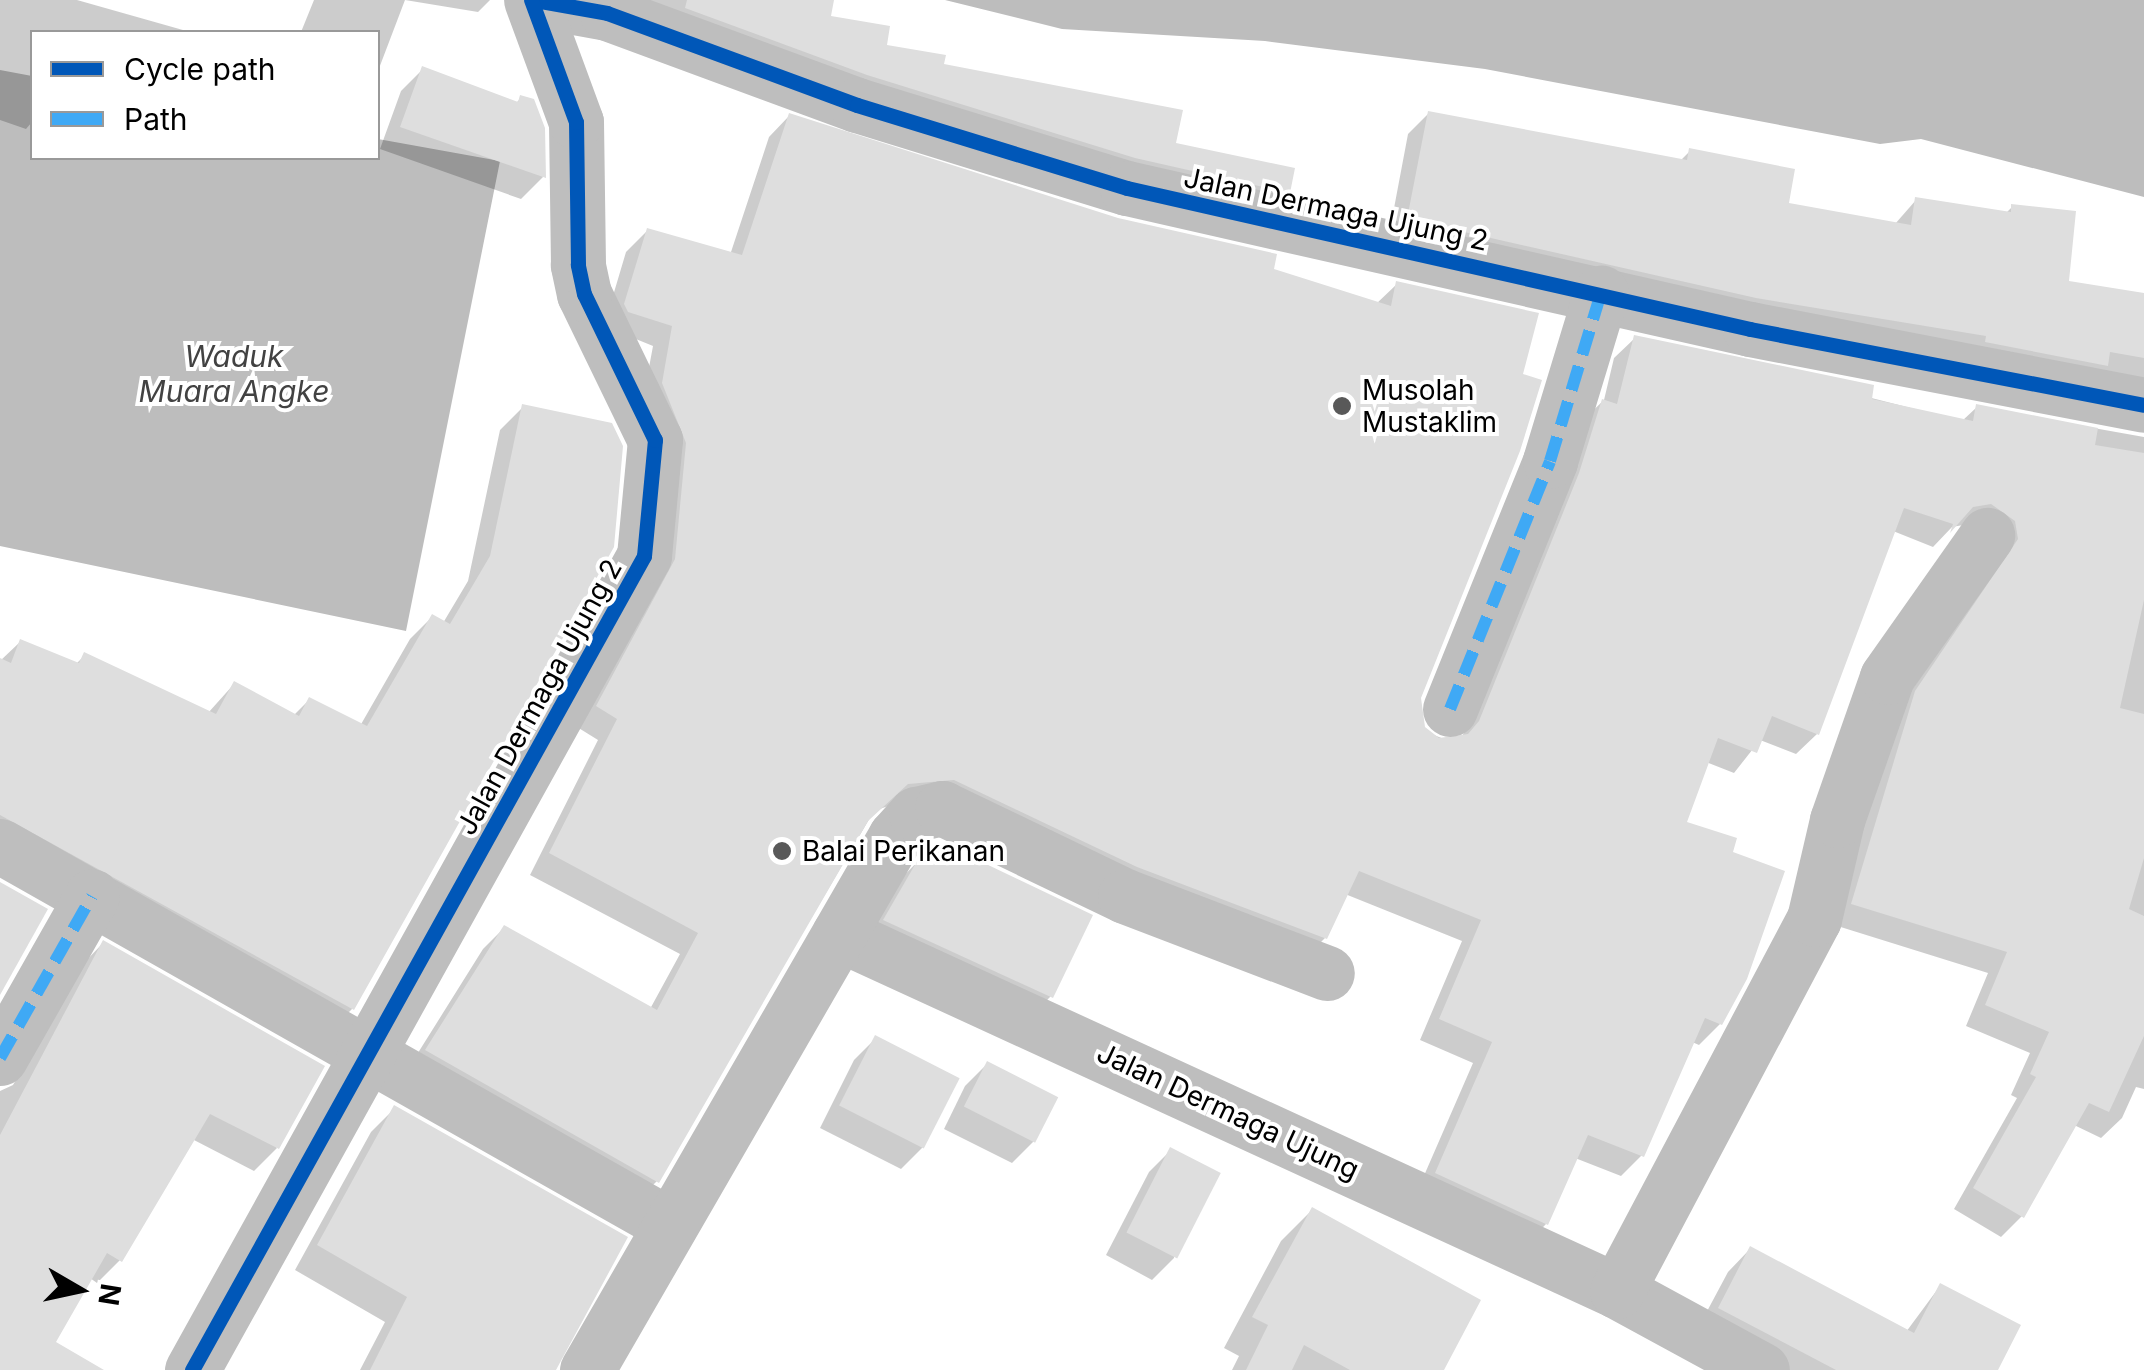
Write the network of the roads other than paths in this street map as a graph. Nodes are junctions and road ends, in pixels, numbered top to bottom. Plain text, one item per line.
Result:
1 (533, 0) edge
2 (1601, 293) junction
3 (2144, 405) edge
4 (1987, 535) dead end
5 (1450, 709) dead end
6 (0, 846) edge
7 (92, 896) junction
8 (840, 934) junction
9 (1327, 973) dead end
10 (371, 1057) junction
11 (0, 1058) edge
12 (670, 1224) junction
13 (1616, 1291) junction
14 (192, 1370) edge
15 (587, 1370) edge
16 (1762, 1370) edge

1 - 2 street, Jalan Dermaga Ujung 2
1 - 10 street, Jalan Dermaga Ujung 2
2 - 3 street, Jalan Dermaga Ujung 2
2 - 5 street
4 - 13 street
6 - 7 street
7 - 10 street
7 - 11 street
8 - 9 street
8 - 12 street
8 - 13 street, Jalan Dermaga Ujung
10 - 12 street
10 - 14 street, Jalan Dermaga Ujung 2
12 - 15 street
13 - 16 street, Jalan Dermaga Ujung

